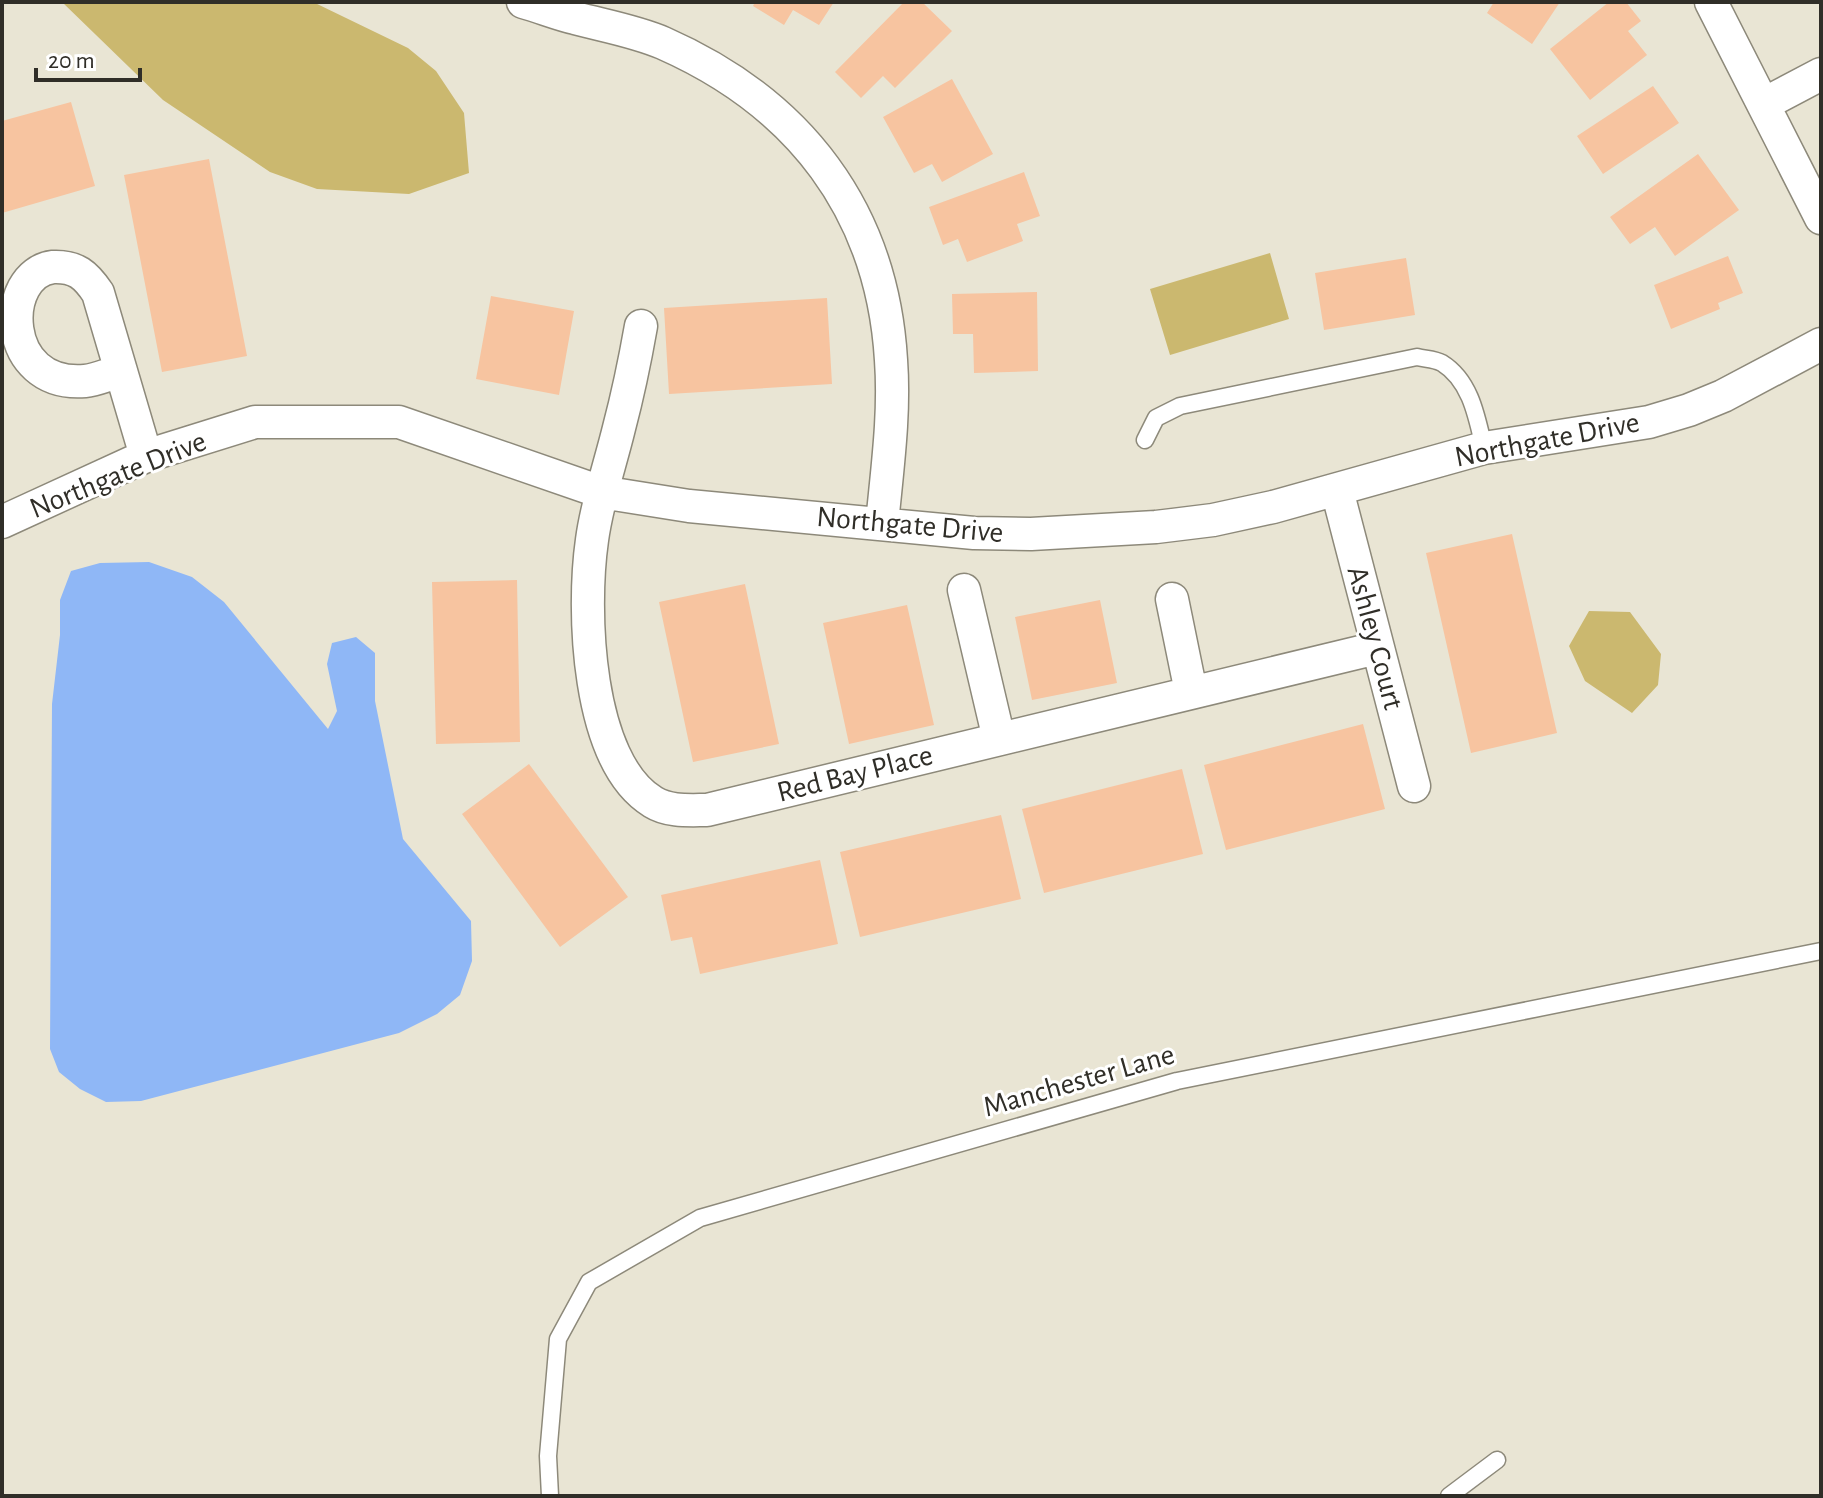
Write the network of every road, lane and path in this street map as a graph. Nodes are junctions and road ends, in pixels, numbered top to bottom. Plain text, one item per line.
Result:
1 (523, 2) edge
2 (1711, 2) edge
3 (1821, 74) edge
4 (1764, 104) junction
5 (1821, 218) edge
6 (641, 326) dead end
7 (1821, 344) edge
8 (121, 371) dead end
9 (1145, 440) dead end
10 (1484, 448) junction
11 (146, 456) junction
12 (1337, 490) junction
13 (601, 492) junction
14 (2, 522) edge
15 (882, 524) junction
16 (964, 590) dead end
17 (1172, 599) dead end
18 (1377, 648) junction
19 (1191, 692) junction
20 (999, 739) junction
21 (1414, 786) dead end
22 (1821, 951) edge
23 (1497, 1460) dead end
24 (550, 1496) edge
25 (1449, 1496) edge

1 - 15 street
2 - 4 street
3 - 4 street
4 - 5 street
6 - 13 street, Red Bay Place
7 - 10 street, Northgate Drive
8 - 11 street
9 - 10 lane
10 - 12 street, Northgate Drive
11 - 13 street, Northgate Drive
11 - 14 street, Northgate Drive
12 - 15 street, Northgate Drive
12 - 18 street, Ashley Court
13 - 15 street, Northgate Drive
13 - 20 street, Red Bay Place
16 - 20 street
17 - 19 street
18 - 19 street, Red Bay Place
18 - 21 street, Ashley Court
19 - 20 street, Red Bay Place
22 - 24 lane, Manchester Lane
23 - 25 lane

